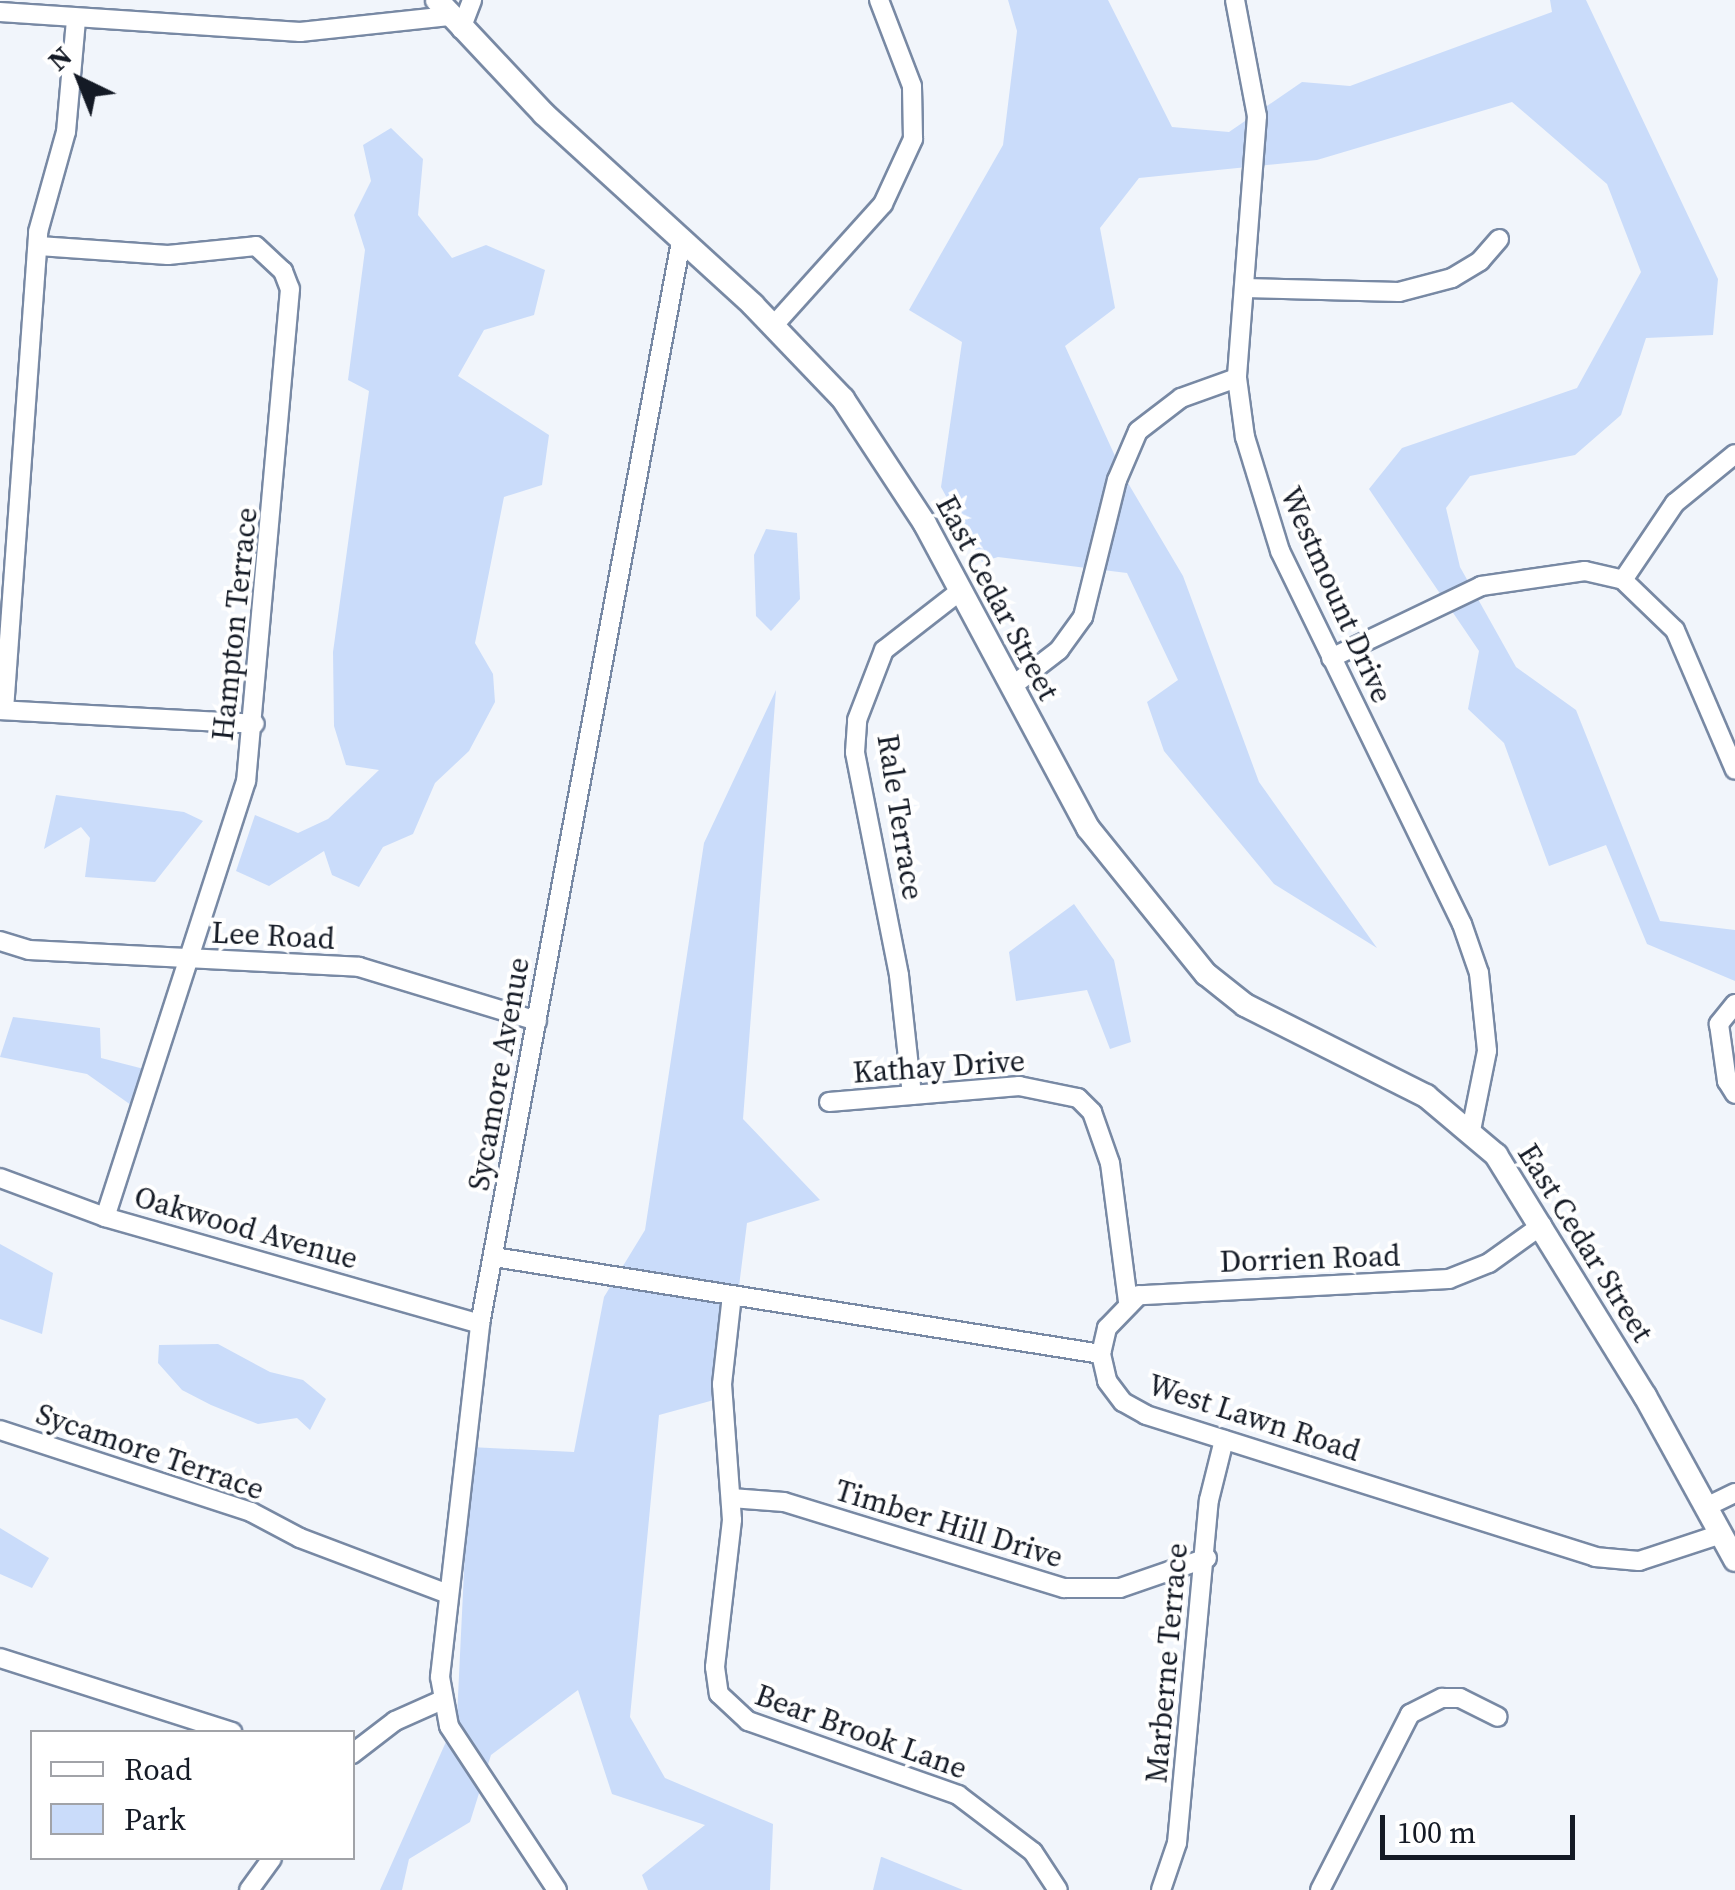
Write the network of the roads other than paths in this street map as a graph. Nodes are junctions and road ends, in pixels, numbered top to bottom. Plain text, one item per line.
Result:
1 (472, 0) edge
2 (879, 0) edge
3 (1235, 0) edge
4 (0, 12) edge
5 (449, 15) edge
6 (76, 20) junction
7 (1499, 239) dead end
8 (681, 242) junction
9 (39, 246) junction
10 (1245, 288) junction
11 (774, 325) junction
12 (1237, 378) junction
13 (1735, 454) edge
14 (1624, 580) junction
15 (960, 590) junction
16 (1331, 658) junction
17 (1011, 686) junction
18 (2, 710) edge
19 (255, 724) junction
20 (1735, 770) edge
21 (0, 941) edge
22 (191, 960) junction
23 (1735, 1004) edge
24 (537, 1021) junction
25 (1735, 1094) edge
26 (912, 1095) junction
27 (829, 1102) dead end
28 (1471, 1130) junction
29 (0, 1178) edge
30 (105, 1217) junction
31 (1542, 1225) junction
32 (494, 1257) junction
33 (732, 1295) junction
34 (1128, 1302) junction
35 (480, 1324) junction
36 (1101, 1354) junction
37 (0, 1430) edge
38 (1224, 1440) junction
39 (1735, 1493) edge
40 (732, 1498) junction
41 (1706, 1507) junction
42 (1721, 1534) junction
43 (1207, 1558) junction
44 (1735, 1560) edge
45 (448, 1594) junction
46 (0, 1658) edge
47 (442, 1700) junction
48 (1498, 1717) dead end
49 (226, 1730) edge
50 (355, 1752) edge
51 (271, 1860) edge
52 (249, 1890) edge
53 (557, 1890) edge
54 (1058, 1890) edge
55 (1160, 1890) edge
56 (1320, 1890) edge

1 - 5 street
2 - 11 street
3 - 10 street, Westmount Drive
4 - 6 street
5 - 6 street
5 - 8 main road, East Cedar Street
6 - 9 street
7 - 10 street
8 - 11 main road, East Cedar Street
8 - 24 street, Sycamore Avenue
9 - 18 street
9 - 19 street, Hampton Terrace
10 - 12 street, Westmount Drive
11 - 15 main road, East Cedar Street
12 - 16 street, Westmount Drive
12 - 17 street
13 - 14 street
14 - 16 street
14 - 20 street
15 - 17 main road, East Cedar Street
15 - 26 street, Rale Terrace
16 - 28 street, Westmount Drive
17 - 28 main road, East Cedar Street
18 - 19 street
19 - 22 street, Hampton Terrace
21 - 22 street, Lee Road
22 - 24 street, Lee Road
22 - 30 street, Hampton Terrace
23 - 25 street
24 - 32 street, Sycamore Avenue
26 - 27 street, Kathay Drive
26 - 34 street, Kathay Drive
28 - 31 main road, East Cedar Street
29 - 30 street, Oakwood Avenue
30 - 35 street, Oakwood Avenue
31 - 34 street, Dorrien Road
31 - 41 main road, East Cedar Street
32 - 33 street
32 - 35 street, Sycamore Avenue
33 - 36 street
33 - 40 street, Bear Brook Lane
34 - 36 street
35 - 45 street, Sycamore Avenue
36 - 38 street, West Lawn Road
37 - 45 street, Sycamore Terrace
38 - 42 street, West Lawn Road
38 - 43 street, Marberne Terrace
39 - 41 street
40 - 43 street, Timber Hill Drive
40 - 54 street, Bear Brook Lane
41 - 42 main road, East Cedar Street
42 - 44 main road, East Cedar Street
43 - 55 street, Marberne Terrace
45 - 47 street, Sycamore Avenue
46 - 49 street
47 - 50 street
47 - 53 street, Sycamore Avenue
48 - 56 street
51 - 52 street

